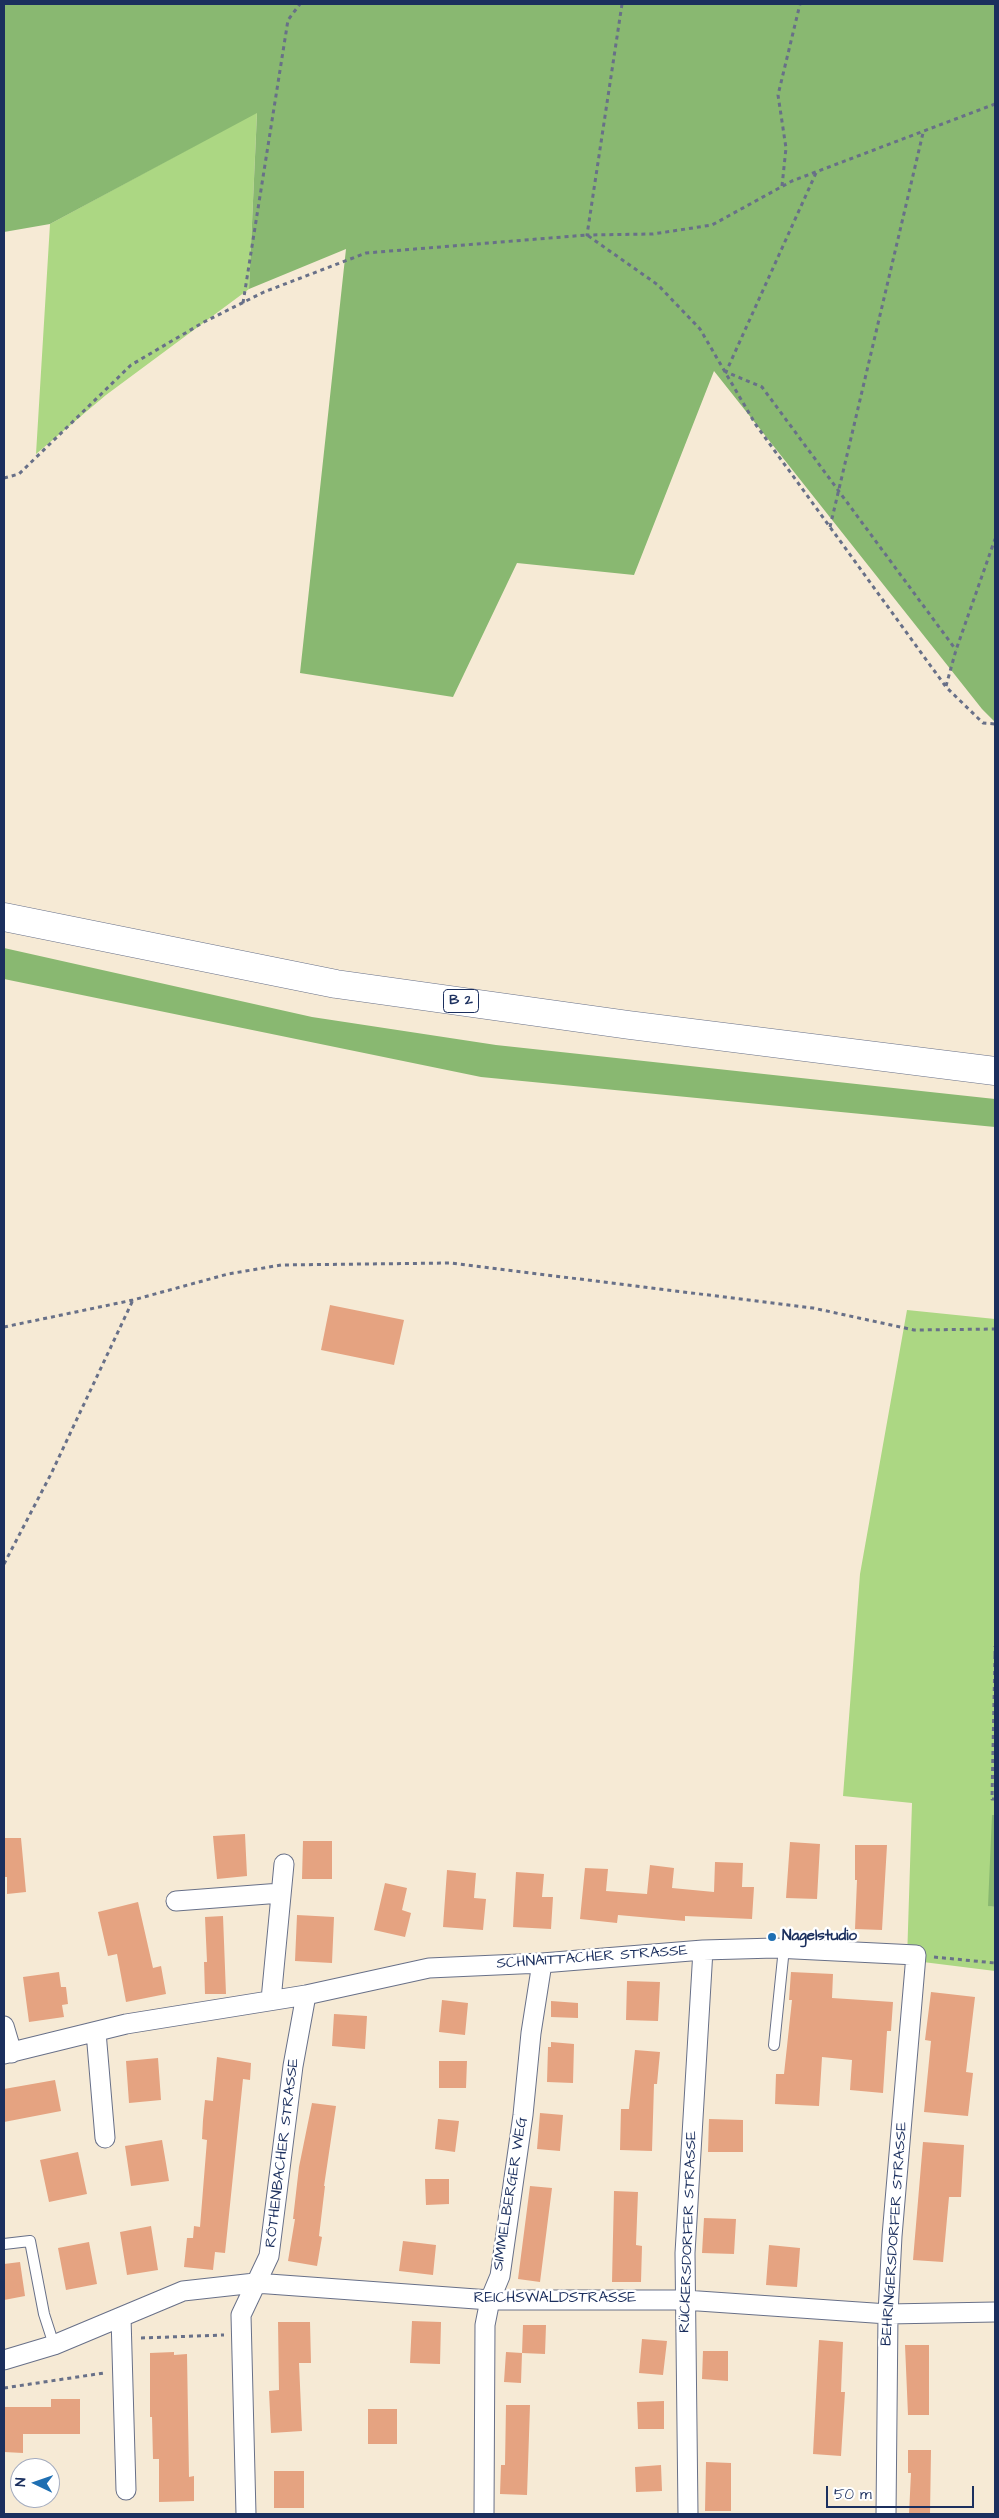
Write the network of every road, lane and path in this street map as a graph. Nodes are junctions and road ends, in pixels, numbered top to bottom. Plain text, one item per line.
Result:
1 (300, 4) edge
2 (622, 4) edge
3 (800, 4) edge
4 (995, 104) edge
5 (923, 132) junction
6 (816, 172) junction
7 (782, 187) junction
8 (587, 236) junction
9 (243, 303) junction
10 (726, 372) junction
11 (4, 478) edge
12 (839, 490) junction
13 (830, 528) junction
14 (995, 539) edge
15 (956, 650) junction
16 (946, 687) junction
17 (995, 724) edge
18 (4, 917) edge
19 (995, 1071) edge
20 (133, 1300) junction
21 (4, 1327) edge
22 (995, 1329) edge
23 (4, 1564) edge
24 (995, 1646) edge
25 (995, 1655) edge
26 (995, 1799) edge
27 (284, 1864) dead end
28 (281, 1893) junction
29 (176, 1901) dead end
30 (784, 1948) junction
31 (703, 1950) junction
32 (916, 1955) junction
33 (542, 1963) junction
34 (995, 1963) edge
35 (306, 1995) junction
36 (271, 2000) junction
37 (4, 2026) edge
38 (96, 2032) junction
39 (774, 2045) dead end
40 (8, 2054) edge
41 (106, 2138) dead end
42 (4, 2244) edge
43 (255, 2283) junction
44 (490, 2300) junction
45 (684, 2300) junction
46 (995, 2312) edge
47 (888, 2314) junction
48 (121, 2317) junction
49 (241, 2334) junction
50 (122, 2339) junction
51 (54, 2345) junction
52 (4, 2360) edge
53 (123, 2370) junction
54 (4, 2388) edge
55 (126, 2490) dead end
56 (246, 2514) edge
57 (484, 2514) edge
58 (688, 2514) edge
59 (886, 2514) edge

1 - 9 path
2 - 8 path
3 - 7 path
4 - 5 path
5 - 6 path
5 - 12 path
6 - 7 path
6 - 10 path
7 - 8 path
8 - 9 path
8 - 10 path
9 - 11 path
10 - 12 path
10 - 13 path
12 - 13 path
12 - 15 path
13 - 16 path
14 - 15 path
15 - 16 path
16 - 17 path
18 - 19 main road, B 2
20 - 21 path
20 - 22 path
20 - 23 path
24 - 25 path
25 - 26 path
27 - 28 street
28 - 29 street
28 - 36 street
30 - 31 street, SCHNAITTACHER STRASSE
30 - 32 street, SCHNAITTACHER STRASSE
30 - 39 lane
31 - 33 street, SCHNAITTACHER STRASSE
31 - 45 street, RÜCKERSDORFER STRASSE
32 - 34 path
32 - 47 street, BEHRINGERSDORFER STRASSE
33 - 35 street, SCHNAITTACHER STRASSE
33 - 44 street, SIMMELBERGER WEG
35 - 36 street, SCHNAITTACHER STRASSE
35 - 43 street, RÖTHENBACHER STRASSE
36 - 38 street, SCHNAITTACHER STRASSE
37 - 40 street, SCHNAITTACHER STRASSE
38 - 40 street, SCHNAITTACHER STRASSE
38 - 41 street
42 - 51 lane
43 - 44 street, REICHSWALDSTRASSE
43 - 48 street, REICHSWALDSTRASSE
43 - 49 street, RÖTHENBACHER STRASSE
44 - 45 street, REICHSWALDSTRASSE
44 - 57 street, SIMMELBERGER WEG
45 - 47 street, REICHSWALDSTRASSE
45 - 58 street, RÜCKERSDORFER STRASSE
46 - 47 street, REICHSWALDSTRASSE
47 - 59 street, BEHRINGERSDORFER STRASSE
48 - 50 street
48 - 51 street, REICHSWALDSTRASSE
49 - 50 path
49 - 56 street, RÖTHENBACHER STRASSE
50 - 53 street
51 - 52 street, REICHSWALDSTRASSE
53 - 54 path
53 - 55 street

